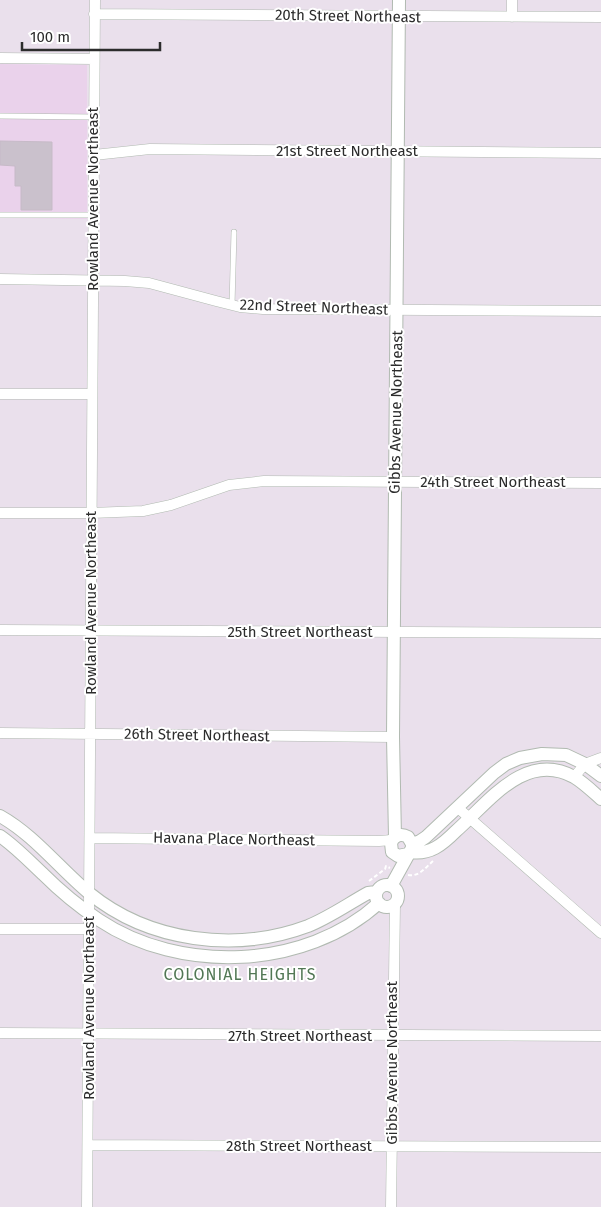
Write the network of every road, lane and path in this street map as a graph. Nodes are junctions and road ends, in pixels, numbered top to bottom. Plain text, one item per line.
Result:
1 (95, 0) edge
2 (399, 0) edge
3 (512, 0) edge
4 (94, 14) junction
5 (399, 16) junction
6 (512, 17) junction
7 (601, 17) edge
8 (0, 58) edge
9 (94, 59) junction
10 (0, 116) edge
11 (94, 117) junction
12 (398, 152) junction
13 (601, 153) edge
14 (94, 155) junction
15 (0, 215) edge
16 (94, 215) junction
17 (234, 232) dead end
18 (0, 280) edge
19 (93, 280) junction
20 (232, 305) junction
21 (398, 310) junction
22 (601, 311) edge
23 (0, 394) edge
24 (92, 394) junction
25 (396, 482) junction
26 (601, 483) edge
27 (0, 513) edge
28 (91, 513) junction
29 (0, 630) edge
30 (91, 631) junction
31 (394, 632) junction
32 (601, 633) edge
33 (0, 733) edge
34 (90, 734) junction
35 (394, 737) junction
36 (601, 758) edge
37 (585, 764) junction
38 (601, 776) edge
39 (574, 777) junction
40 (601, 798) edge
41 (458, 808) junction
42 (0, 816) edge
43 (470, 819) junction
44 (0, 836) edge
45 (90, 838) junction
46 (391, 840) junction
47 (408, 852) junction
48 (386, 866) dead end
49 (90, 893) junction
50 (383, 894) junction
51 (90, 913) junction
52 (0, 929) edge
53 (89, 929) junction
54 (601, 933) edge
55 (239, 940) junction
56 (240, 957) junction
57 (0, 1033) edge
58 (89, 1034) junction
59 (393, 1036) junction
60 (601, 1036) edge
61 (88, 1145) junction
62 (392, 1146) junction
63 (601, 1147) edge
64 (88, 1207) edge
65 (391, 1207) edge

1 - 4 street, Rowland Avenue Northeast
2 - 5 street, Gibbs Avenue Northeast
3 - 6 street
4 - 5 street, 20th Street Northeast
4 - 9 street, Rowland Avenue Northeast
5 - 6 street, 20th Street Northeast
5 - 12 street, Gibbs Avenue Northeast
6 - 7 street, 20th Street Northeast
8 - 9 street
9 - 11 street, Rowland Avenue Northeast
10 - 11 lane
11 - 14 street, Rowland Avenue Northeast
12 - 13 street, 21st Street Northeast
12 - 14 street, 21st Street Northeast
12 - 21 street, Gibbs Avenue Northeast
14 - 16 street, Rowland Avenue Northeast
15 - 16 lane
16 - 19 street, Rowland Avenue Northeast
17 - 20 lane
18 - 19 street, 22nd Street Northeast
19 - 20 street, 22nd Street Northeast
19 - 24 street, Rowland Avenue Northeast
20 - 21 street, 22nd Street Northeast
21 - 22 street, 22nd Street Northeast
21 - 25 street, Gibbs Avenue Northeast
23 - 24 street
24 - 28 street, Rowland Avenue Northeast
25 - 26 street, 24th Street Northeast
25 - 28 street, 24th Street Northeast
25 - 31 street, Gibbs Avenue Northeast
27 - 28 street, 24th Street Northeast
28 - 30 street, Rowland Avenue Northeast
29 - 30 street, 25th Street Northeast
30 - 31 street, 25th Street Northeast
30 - 34 street, Rowland Avenue Northeast
31 - 32 street, 25th Street Northeast
31 - 35 street, Gibbs Avenue Northeast
33 - 34 street, 26th Street Northeast
34 - 35 street, 26th Street Northeast
34 - 45 street, Rowland Avenue Northeast
35 - 46 street, Gibbs Avenue Northeast
36 - 37 street
37 - 38 street
37 - 39 street
37 - 41 street
39 - 40 street
39 - 43 street
41 - 43 street
41 - 47 street
42 - 49 street
43 - 47 street
43 - 54 street
44 - 51 street
45 - 46 street, Havana Place Northeast
45 - 49 street, Rowland Avenue Northeast
46 - 47 street
46 - 47 street
47 - 50 street
48 - 50 path
49 - 51 street, Rowland Avenue Northeast
49 - 55 street
50 - 55 street
50 - 56 street
50 - 59 street, Gibbs Avenue Northeast
51 - 53 street, Rowland Avenue Northeast
51 - 56 street
52 - 53 street
53 - 58 street, Rowland Avenue Northeast
55 - 56 street
57 - 58 street, 27th Street Northeast
58 - 59 street, 27th Street Northeast
58 - 61 street, Rowland Avenue Northeast
59 - 60 street, 27th Street Northeast
59 - 62 street, Gibbs Avenue Northeast
61 - 62 street, 28th Street Northeast
61 - 64 street, Rowland Avenue Northeast
62 - 63 street, 28th Street Northeast
62 - 65 street, Gibbs Avenue Northeast

